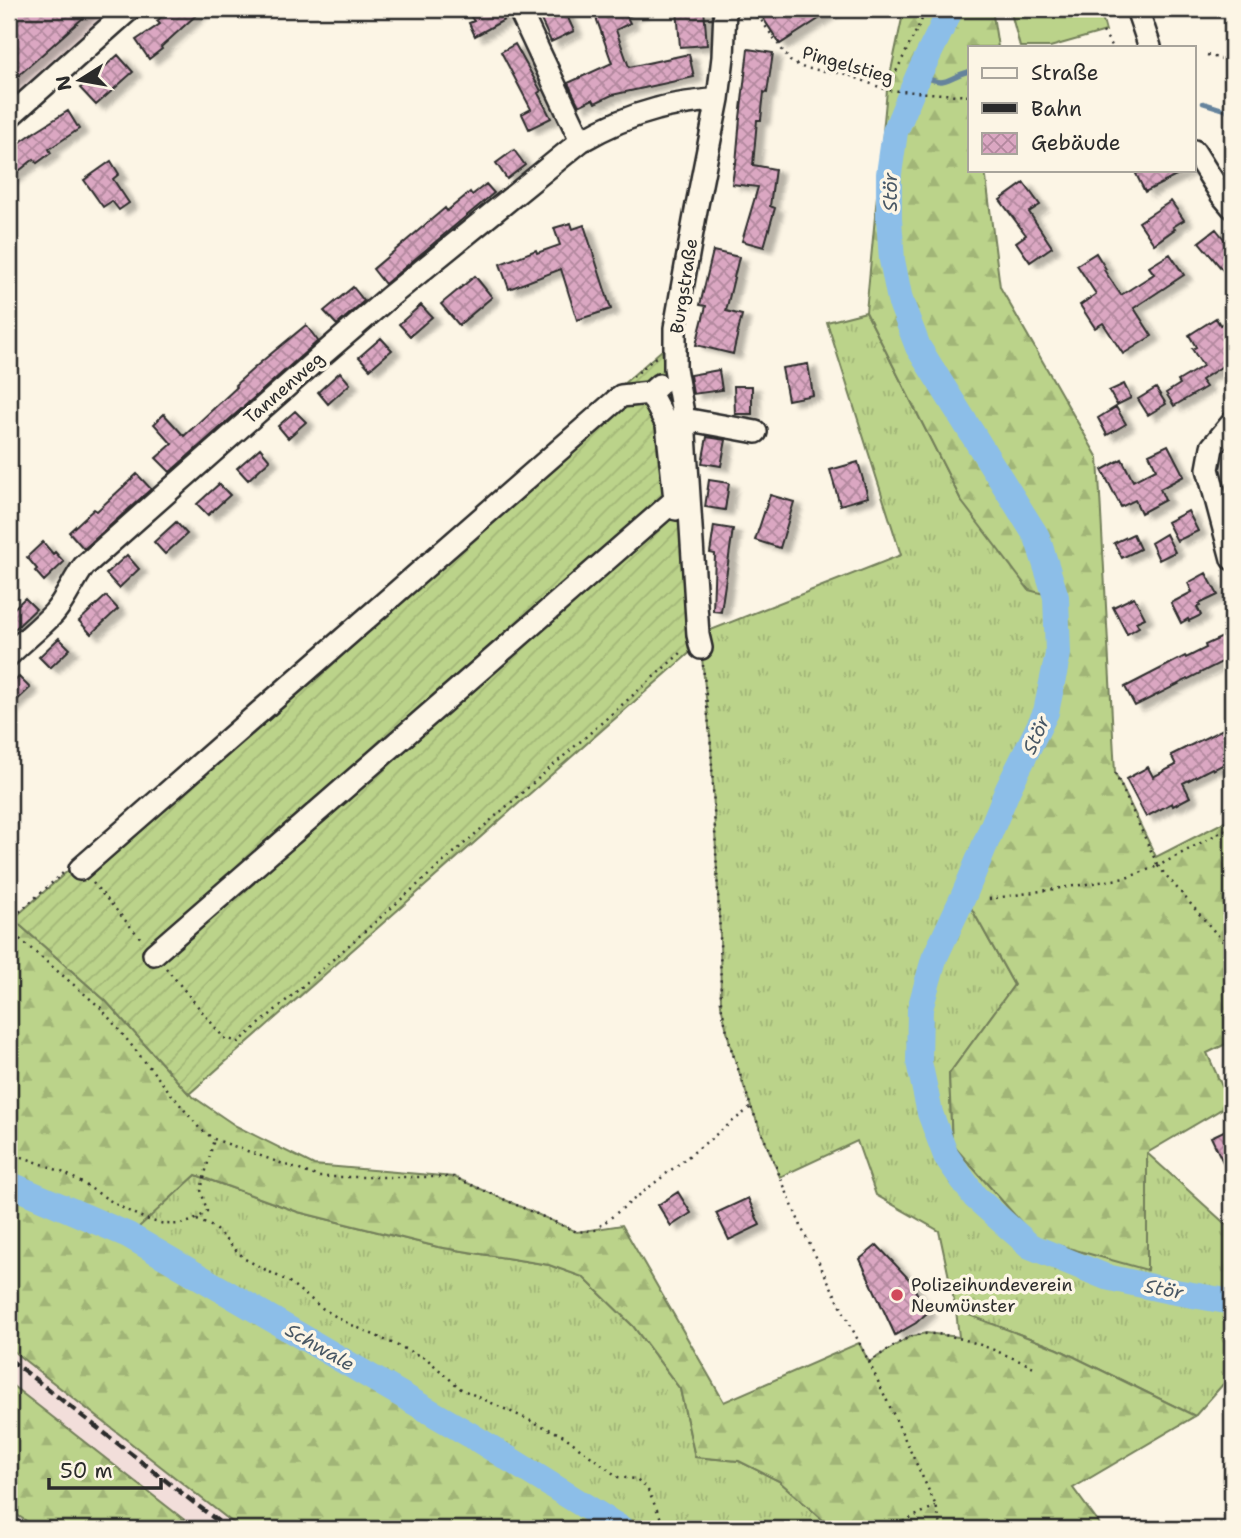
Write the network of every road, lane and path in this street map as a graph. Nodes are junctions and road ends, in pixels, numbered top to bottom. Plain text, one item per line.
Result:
1 (130, 9) edge
2 (519, 9) edge
3 (724, 9) edge
4 (744, 9) edge
5 (927, 9) edge
6 (1137, 9) edge
7 (1103, 32) dead end
8 (1113, 46) edge
9 (1150, 46) edge
10 (1207, 55) dead end
11 (1232, 62) edge
12 (887, 90) junction
13 (968, 96) edge
14 (718, 99) junction
15 (9, 117) edge
16 (581, 141) junction
17 (1196, 154) edge
18 (1232, 208) edge
19 (676, 369) junction
20 (650, 393) junction
21 (684, 419) junction
22 (1232, 423) edge
23 (757, 432) dead end
24 (675, 500) junction
25 (1232, 559) edge
26 (694, 648) junction
27 (9, 655) edge
28 (1115, 773) dead end
29 (1232, 826) edge
30 (1158, 866) junction
31 (80, 869) joint
32 (989, 899) dead end
33 (9, 930) edge
34 (1232, 952) edge
35 (154, 954) junction
36 (751, 1107) junction
37 (214, 1139) junction
38 (9, 1152) edge
39 (197, 1220) junction
40 (869, 1362) junction
41 (1034, 1367) dead end
42 (936, 1506) junction
43 (668, 1529) edge
44 (827, 1529) edge
45 (942, 1529) edge

1 - 15 street
2 - 16 street
3 - 14 street, Burgstraße
4 - 12 path, Pingelstieg
5 - 12 path
6 - 9 street
7 - 8 path
10 - 11 path
12 - 13 path, Pingelstieg
14 - 16 street, Tannenweg
14 - 19 street, Burgstraße
16 - 27 street, Tannenweg
17 - 18 street
19 - 20 street
19 - 21 street, Burgstraße
20 - 24 street
20 - 31 street
21 - 23 street
21 - 26 street, Burgstraße
22 - 25 street
24 - 26 street
24 - 35 street
26 - 35 path
26 - 36 path
28 - 30 path
29 - 30 path
30 - 32 path
30 - 34 path
31 - 35 path
33 - 37 path
36 - 37 path
36 - 40 path
37 - 39 path
38 - 39 path
39 - 43 path
40 - 41 path
40 - 42 path
42 - 44 path
42 - 45 path

